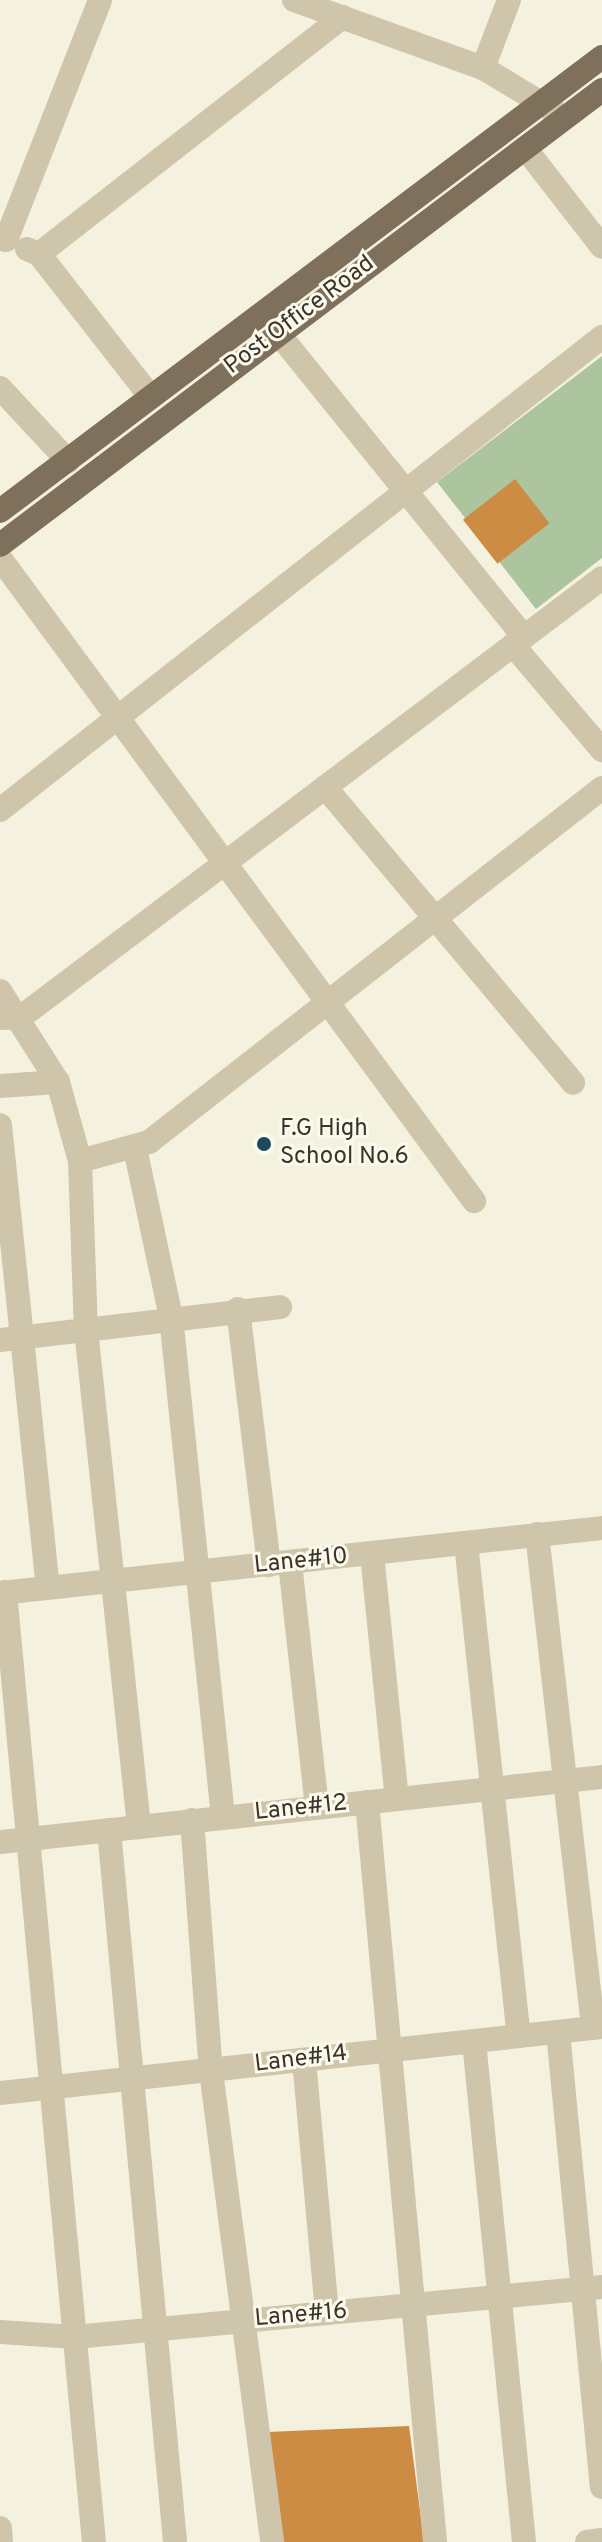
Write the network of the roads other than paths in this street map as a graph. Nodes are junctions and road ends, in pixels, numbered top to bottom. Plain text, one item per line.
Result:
1 (100, 0) edge
2 (294, 0) edge
3 (509, 0) edge
4 (342, 17) junction
5 (602, 57) edge
6 (483, 68) junction
7 (602, 90) edge
8 (546, 100) junction
9 (563, 120) junction
10 (525, 148) junction
11 (3, 239) edge
12 (602, 247) edge
13 (39, 254) junction
14 (242, 327) junction
15 (602, 337) edge
16 (268, 339) junction
17 (0, 388) edge
18 (150, 396) junction
19 (68, 461) junction
20 (407, 486) junction
21 (0, 511) edge
22 (0, 545) edge
23 (0, 558) edge
24 (602, 578) edge
25 (518, 641) junction
26 (118, 716) junction
27 (602, 750) edge
28 (325, 787) junction
29 (602, 788) edge
30 (0, 810) edge
31 (225, 862) junction
32 (433, 918) junction
33 (0, 991) edge
34 (327, 1000) junction
35 (10, 1017) edge
36 (58, 1082) junction
37 (573, 1083) dead end
38 (0, 1086) edge
39 (0, 1125) edge
40 (135, 1148) junction
41 (80, 1161) junction
42 (474, 1201) dead end
43 (280, 1307) dead end
44 (238, 1309) junction
45 (171, 1317) junction
46 (86, 1330) junction
47 (10, 1340) edge
48 (602, 1528) edge
49 (537, 1534) junction
50 (466, 1543) junction
51 (372, 1554) junction
52 (279, 1564) junction
53 (197, 1573) junction
54 (110, 1582) junction
55 (48, 1588) junction
56 (2, 1592) edge
57 (602, 1777) edge
58 (562, 1781) junction
59 (493, 1788) junction
60 (397, 1799) junction
61 (367, 1802) junction
62 (317, 1807) junction
63 (223, 1817) junction
64 (192, 1820) junction
65 (139, 1827) junction
66 (109, 1830) junction
67 (28, 1839) junction
68 (0, 1842) edge
69 (597, 2027) edge
70 (558, 2032) junction
71 (519, 2036) junction
72 (474, 2041) junction
73 (390, 2050) junction
74 (304, 2060) junction
75 (211, 2071) junction
76 (130, 2078) junction
77 (51, 2087) junction
78 (0, 2093) edge
79 (592, 2288) edge
80 (500, 2297) junction
81 (414, 2305) junction
82 (327, 2313) junction
83 (247, 2321) junction
84 (155, 2330) junction
85 (0, 2332) edge
86 (75, 2337) junction
87 (602, 2487) edge
88 (0, 2528) edge
89 (602, 2540) edge
90 (1, 2542) edge
91 (94, 2542) edge
92 (175, 2542) edge
93 (272, 2542) edge
94 (435, 2542) edge
95 (524, 2542) edge
96 (587, 2542) edge

1 - 11 street
2 - 4 street
3 - 6 street
4 - 6 street
4 - 13 street
5 - 8 main road, Post Office Road
6 - 8 street
7 - 9 main road, Post Office Road
8 - 9 street
8 - 14 main road, Post Office Road
9 - 10 main road, Post Office Road
10 - 12 street
10 - 16 main road, Post Office Road
11 - 13 street
13 - 18 street
14 - 16 main road
14 - 18 main road, Post Office Road
15 - 20 street
16 - 20 street
16 - 22 main road, Post Office Road
17 - 19 street
18 - 19 main road, Post Office Road
19 - 21 main road, Post Office Road
20 - 25 street
20 - 26 street
23 - 26 street
24 - 25 street
25 - 27 street
25 - 28 street
26 - 30 street
26 - 31 street
28 - 31 street
28 - 32 street
29 - 32 street
31 - 34 street
31 - 35 street
32 - 34 street
32 - 37 street
33 - 35 street
34 - 40 street
34 - 42 street
35 - 36 street
36 - 38 street
36 - 41 street
39 - 47 street
40 - 41 street
40 - 45 street
41 - 46 street
43 - 44 street
44 - 45 street
44 - 52 street
45 - 46 street
45 - 53 street
46 - 47 street
46 - 54 street
47 - 55 street
48 - 49 street, Lane#10
49 - 50 street, Lane#10
49 - 58 street
50 - 51 street, Lane#10
50 - 59 street
51 - 52 street, Lane#10
51 - 60 street
52 - 53 street, Lane#10
52 - 62 street
53 - 54 street, Lane#10
53 - 63 street
54 - 55 street, Lane#10
54 - 65 street
55 - 56 street, Lane#10
56 - 67 street
57 - 58 street, Lane#12
58 - 59 street, Lane#12
58 - 69 street
59 - 60 street, Lane#12
59 - 71 street
60 - 61 street, Lane#12
61 - 62 street, Lane#12
61 - 73 street
62 - 63 street, Lane#12
63 - 64 street, Lane#12
64 - 65 street, Lane#12
64 - 75 street
65 - 66 street, Lane#12
66 - 67 street, Lane#12
66 - 76 street
67 - 68 street, Lane#12
67 - 77 street
69 - 70 street, Lane#14
70 - 71 street, Lane#14
70 - 79 street
71 - 72 street, Lane#14
72 - 73 street, Lane#14
72 - 80 street
73 - 74 street, Lane#14
73 - 81 street
74 - 75 street, Lane#14
74 - 82 street
75 - 76 street, Lane#14
75 - 83 street
76 - 77 street, Lane#14
76 - 84 street
77 - 78 street, Lane#14
77 - 86 street
79 - 80 street, Lane#16
79 - 87 street
80 - 81 street, Lane#16
80 - 95 street
81 - 82 street, Lane#16
81 - 94 street
82 - 83 street, Lane#16
83 - 84 street, Lane#16
83 - 93 street
84 - 86 street, Lane#16
84 - 92 street
85 - 86 street, Lane#16
86 - 91 street
88 - 90 street
89 - 96 street

